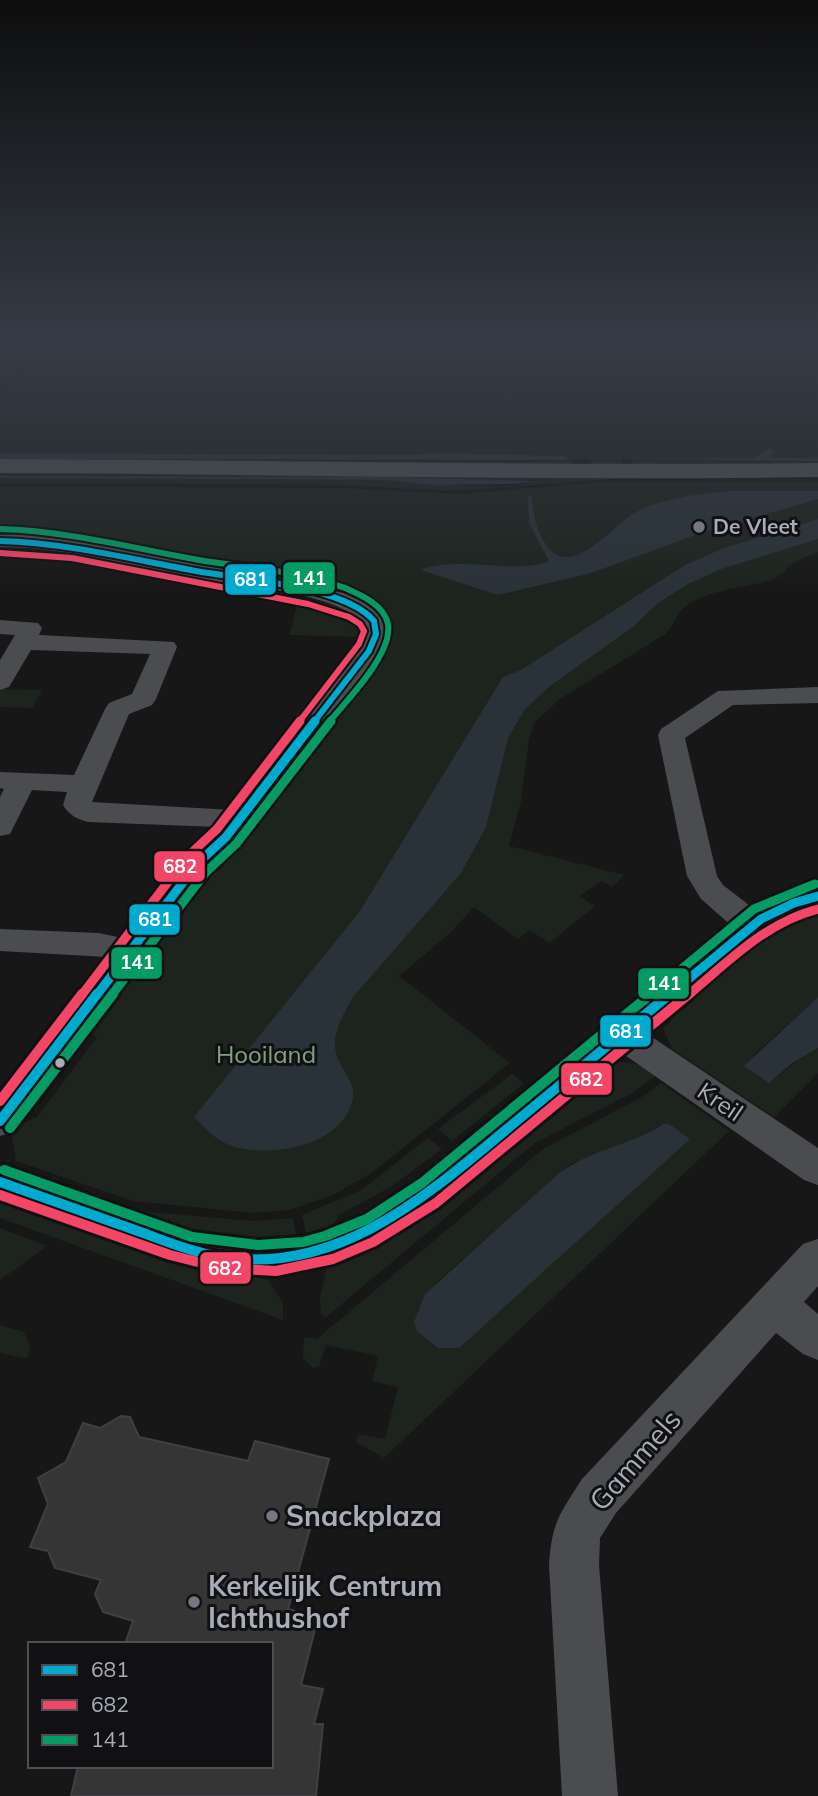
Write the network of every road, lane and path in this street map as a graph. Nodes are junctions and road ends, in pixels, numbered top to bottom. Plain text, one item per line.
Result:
1 (0, 466) edge
2 (818, 470) edge
3 (0, 541) edge
4 (0, 627) edge
5 (23, 642) junction
6 (0, 682) edge
7 (818, 695) edge
8 (11, 781) edge
9 (85, 784) junction
10 (239, 820) junction
11 (0, 827) edge
12 (818, 896) edge
13 (0, 918) edge
14 (753, 926) junction
15 (0, 928) edge
16 (0, 940) edge
17 (129, 951) junction
18 (622, 1035) junction
19 (0, 1121) edge
20 (818, 1169) edge
21 (0, 1182) edge
22 (818, 1257) edge
23 (774, 1305) junction
24 (818, 1340) edge
25 (590, 1796) edge

1 - 2 main road
3 - 10 street
4 - 5 street
5 - 6 street
5 - 9 street
7 - 14 street
8 - 9 street
8 - 11 street
9 - 10 street
10 - 17 street
12 - 14 street
13 - 15 street
14 - 18 street
16 - 17 street
17 - 19 street
18 - 20 street, Kreil
18 - 21 street
22 - 23 street, Gammels
23 - 24 street
23 - 25 street, Gammels

